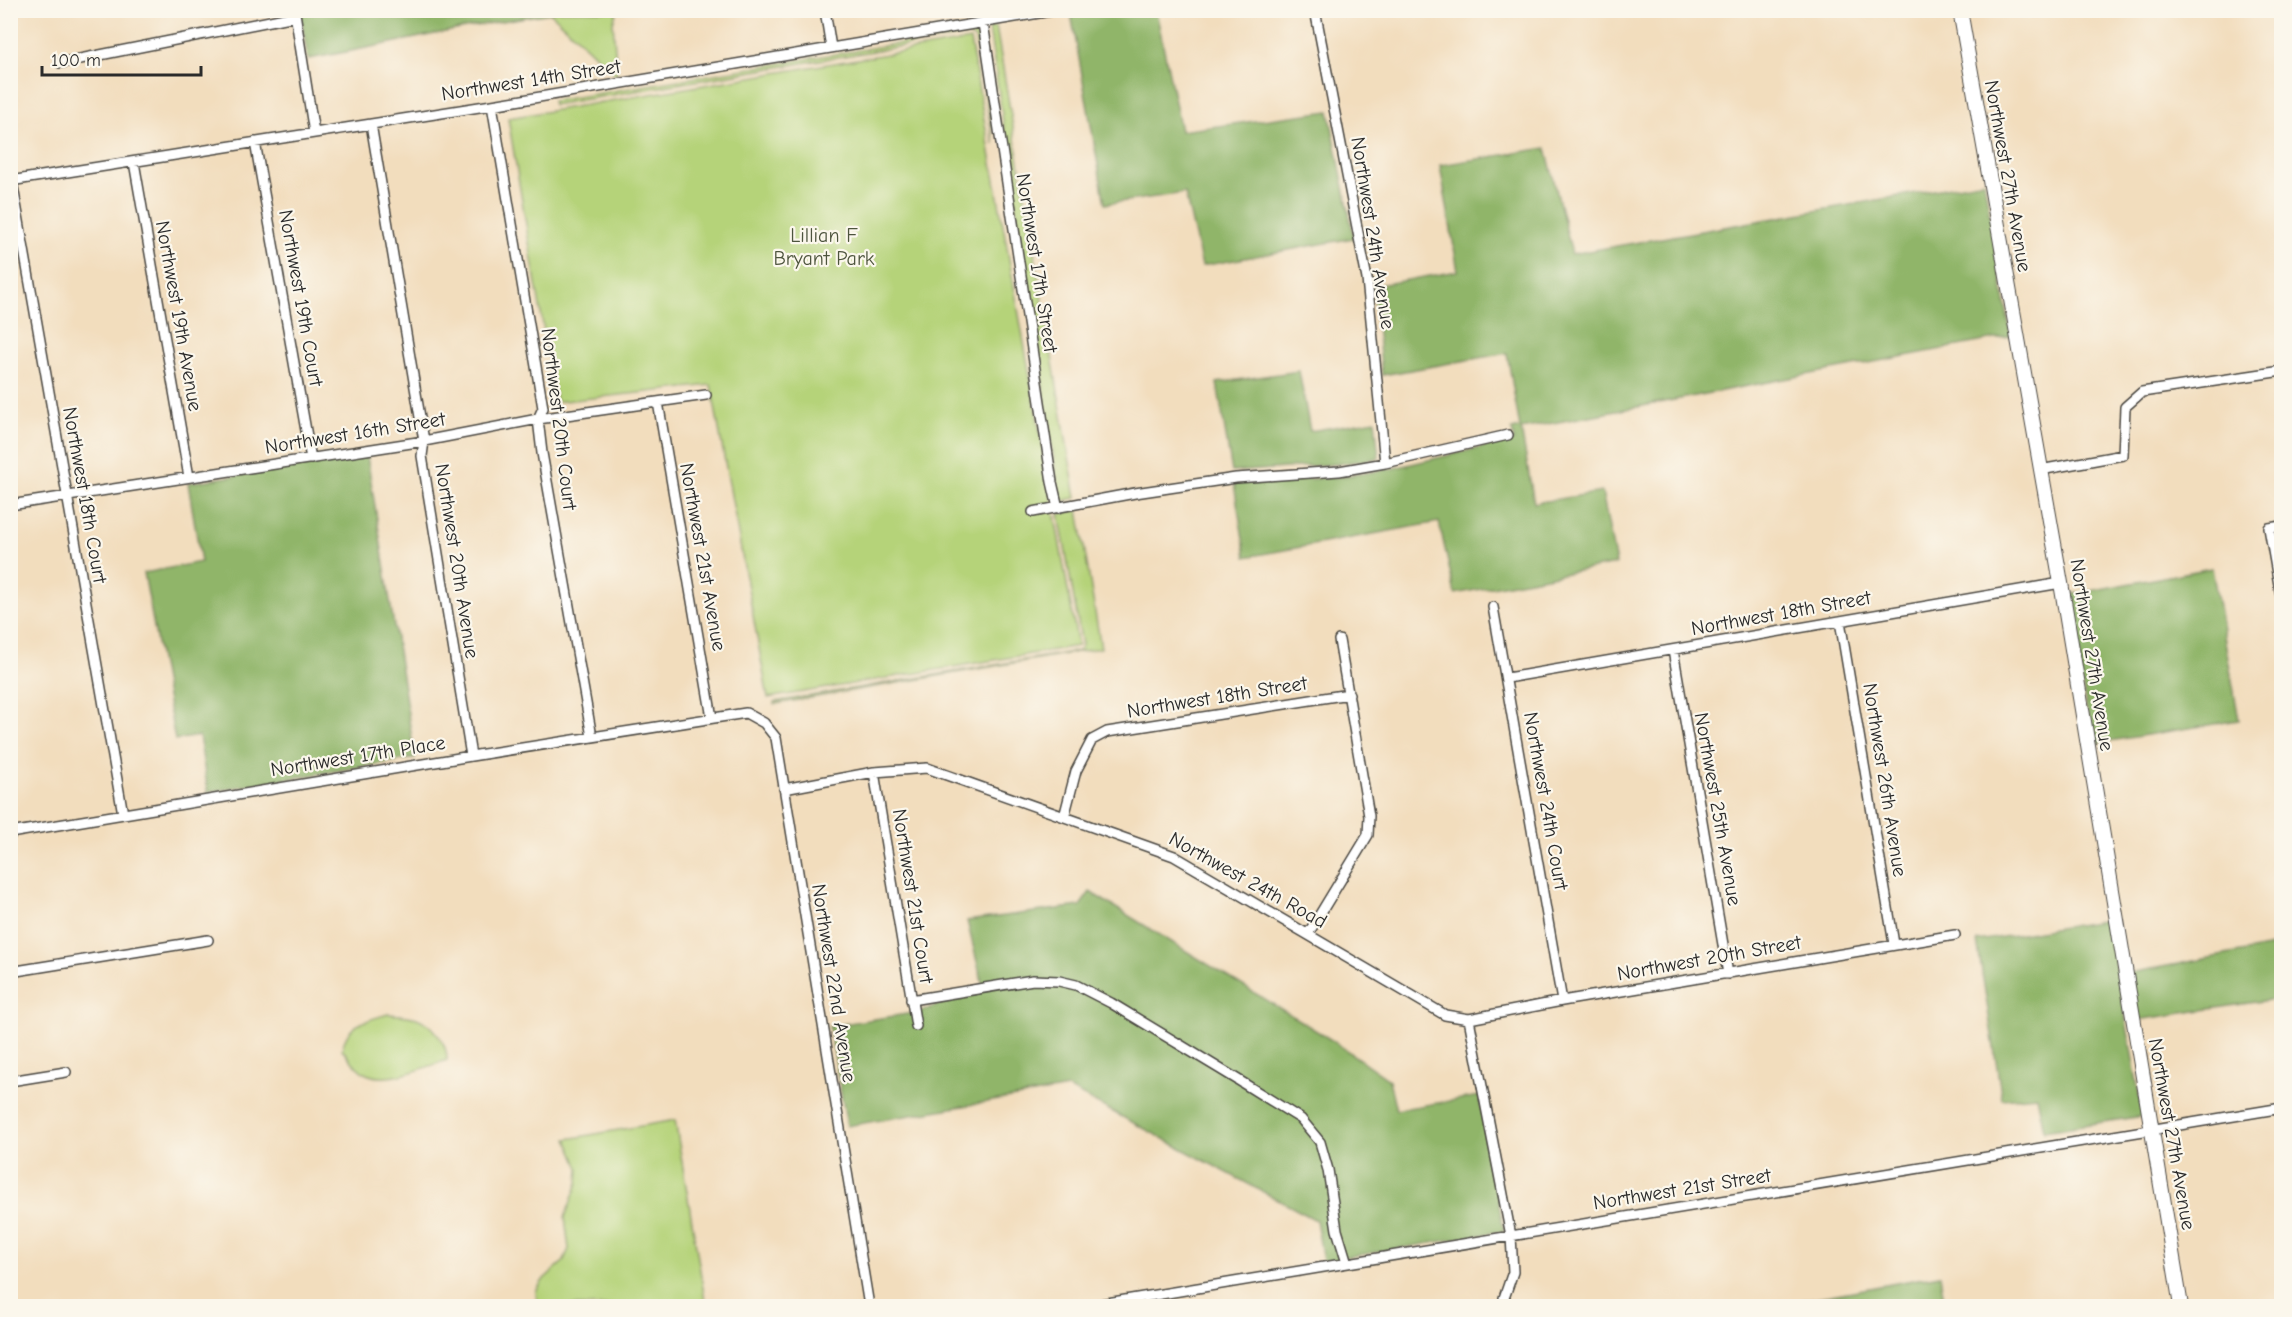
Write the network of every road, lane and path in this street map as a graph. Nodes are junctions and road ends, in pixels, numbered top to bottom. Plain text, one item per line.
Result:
1 (825, 10) edge
2 (987, 10) edge
3 (1057, 10) edge
4 (1315, 10) edge
5 (1960, 10) edge
6 (295, 13) edge
7 (986, 23) junction
8 (831, 48) junction
9 (60, 63) dead end
10 (492, 105) junction
11 (371, 124) junction
12 (314, 133) junction
13 (255, 142) junction
14 (134, 162) junction
15 (11, 181) edge
16 (2282, 371) edge
17 (706, 395) dead end
18 (658, 402) junction
19 (538, 419) junction
20 (1508, 435) dead end
21 (424, 441) junction
22 (311, 459) junction
23 (1385, 463) junction
24 (2040, 470) junction
25 (189, 477) junction
26 (66, 495) junction
27 (10, 505) edge
28 (1058, 508) junction
29 (1032, 512) dead end
30 (2282, 526) edge
31 (2061, 583) junction
32 (2282, 602) edge
33 (1493, 607) dead end
34 (1840, 621) junction
35 (1339, 640) dead end
36 (1673, 650) junction
37 (1507, 678) junction
38 (1349, 694) junction
39 (712, 718) junction
40 (592, 737) junction
41 (471, 756) junction
42 (874, 772) junction
43 (784, 789) junction
44 (123, 814) junction
45 (1065, 817) junction
46 (10, 833) edge
47 (1308, 934) junction
48 (1955, 935) dead end
49 (208, 940) dead end
50 (1894, 944) junction
51 (10, 972) edge
52 (1728, 974) junction
53 (911, 1000) junction
54 (1562, 1001) junction
55 (1469, 1019) junction
56 (916, 1026) dead end
57 (66, 1072) dead end
58 (10, 1081) edge
59 (2282, 1108) edge
60 (2152, 1131) junction
61 (1510, 1236) junction
62 (1347, 1263) junction
63 (869, 1306) edge
64 (1089, 1306) edge
65 (1506, 1306) edge
66 (2181, 1306) edge

1 - 8 street
2 - 7 street, Northwest 17th Street
3 - 7 street, Northwest 14th Street
4 - 23 street, Northwest 24th Avenue
5 - 24 street, Northwest 27th Avenue
6 - 9 street
6 - 12 street
7 - 8 street, Northwest 14th Street
7 - 28 street, Northwest 17th Street
8 - 10 street, Northwest 14th Street
10 - 11 street, Northwest 14th Street
10 - 19 street, Northwest 20th Court
11 - 12 street, Northwest 14th Street
11 - 21 street, Northwest 20th Avenue
12 - 13 street, Northwest 14th Street
13 - 14 street, Northwest 14th Street
13 - 22 street, Northwest 19th Court
14 - 15 street, Northwest 14th Street
14 - 25 street, Northwest 19th Avenue
15 - 26 street, Northwest 18th Court
16 - 24 street
17 - 18 street, Northwest 16th Street
18 - 19 street, Northwest 16th Street
18 - 39 street, Northwest 21st Avenue
19 - 21 street, Northwest 16th Street
19 - 40 street, Northwest 20th Court
20 - 23 street
21 - 22 street, Northwest 16th Street
21 - 41 street, Northwest 20th Avenue
22 - 25 street, Northwest 16th Street
23 - 28 street
24 - 31 street, Northwest 27th Avenue
25 - 26 street, Northwest 16th Street
26 - 27 street, Northwest 16th Street
26 - 44 street, Northwest 18th Court
28 - 29 street
30 - 32 street
31 - 34 street, Northwest 18th Street
31 - 60 street, Northwest 27th Avenue
33 - 37 street, Northwest 24th Court
34 - 36 street, Northwest 18th Street
34 - 50 street, Northwest 26th Avenue
35 - 38 street
36 - 37 street, Northwest 18th Street
36 - 52 street, Northwest 25th Avenue
37 - 54 street, Northwest 24th Court
38 - 45 street, Northwest 18th Street
38 - 47 street
39 - 40 street, Northwest 17th Place
39 - 43 street, Northwest 22nd Avenue
40 - 41 street, Northwest 17th Place
41 - 44 street, Northwest 17th Place
42 - 43 street, Northwest 24th Road
42 - 45 street, Northwest 24th Road
42 - 53 street, Northwest 21st Court
43 - 63 street, Northwest 22nd Avenue
44 - 46 street, Northwest 17th Place
45 - 47 street, Northwest 24th Road
47 - 55 street, Northwest 24th Road
48 - 50 street, Northwest 20th Street
49 - 51 street
50 - 52 street, Northwest 20th Street
52 - 54 street, Northwest 20th Street
53 - 56 street, Northwest 21st Court
53 - 62 street
54 - 55 street, Northwest 20th Street
55 - 61 street
57 - 58 street
59 - 60 street, Northwest 21st Street
60 - 61 street, Northwest 21st Street
60 - 66 street, Northwest 27th Avenue
61 - 62 street, Northwest 21st Street
61 - 65 street
62 - 64 street, Northwest 21st Street

